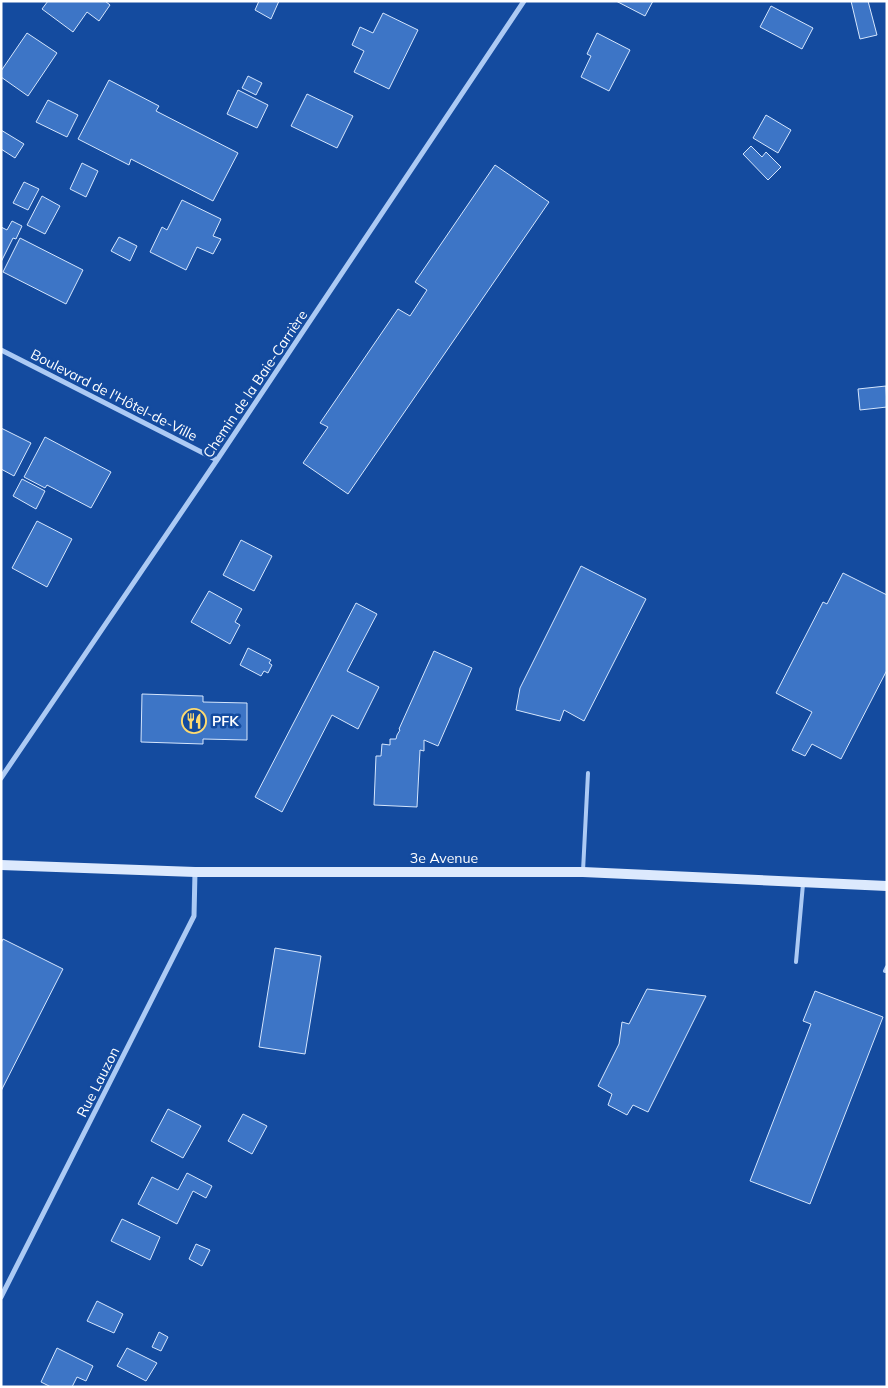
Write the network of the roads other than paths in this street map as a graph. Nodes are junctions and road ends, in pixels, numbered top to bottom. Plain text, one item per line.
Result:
1 (524, 1) edge
2 (1, 350) edge
3 (217, 460) junction
4 (588, 773) dead end
5 (1, 778) edge
6 (1, 865) edge
7 (195, 872) junction
8 (583, 872) junction
9 (803, 882) junction
10 (887, 886) edge
11 (796, 962) dead end
12 (1, 1297) edge

1 - 3 street, Chemin de la Baie-Carrière
2 - 3 street, Boulevard de l'Hôtel-de-Ville
3 - 5 street, Chemin de la Baie-Carrière
4 - 8 lane
6 - 7 main road, 3e Avenue
7 - 8 main road, 3e Avenue
7 - 12 street, Rue Lauzon
8 - 9 main road, 3e Avenue
9 - 10 main road, 3e Avenue
9 - 11 lane

